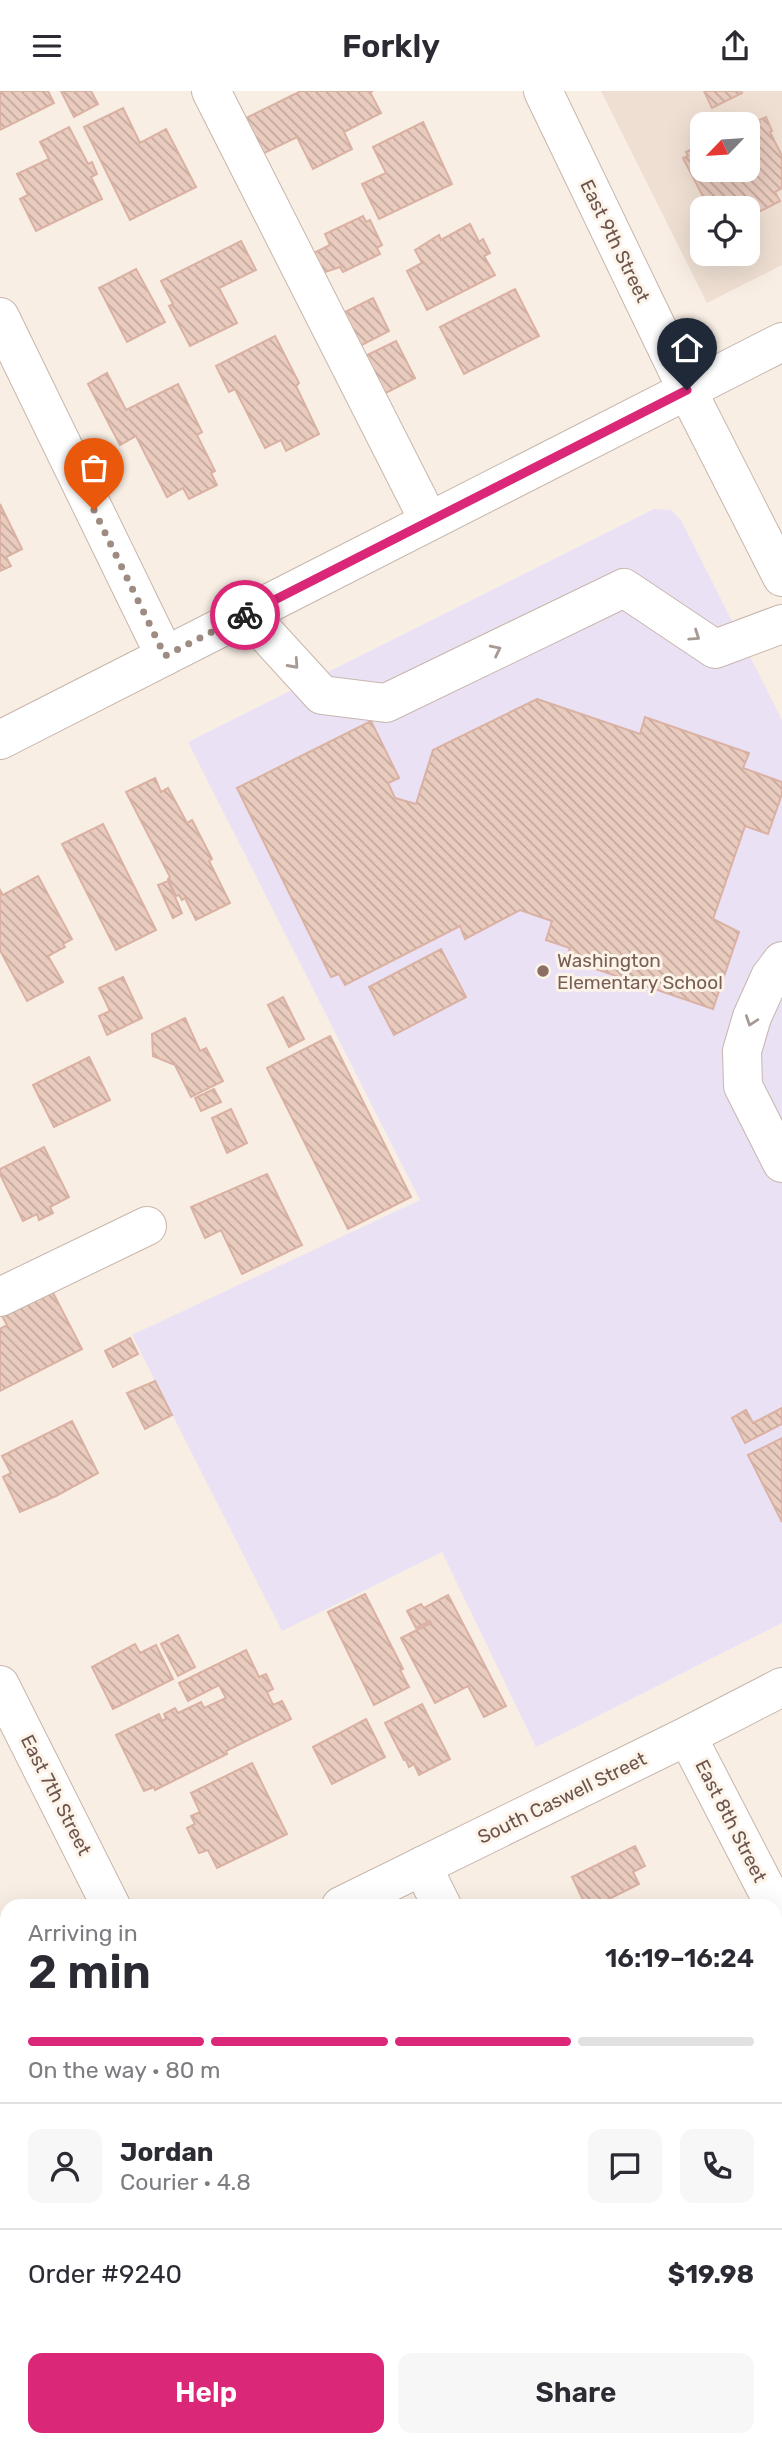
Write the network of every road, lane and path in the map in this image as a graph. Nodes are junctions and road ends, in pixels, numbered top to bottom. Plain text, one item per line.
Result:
1 (211, 91) edge
2 (543, 91) edge
3 (0, 317) edge
4 (782, 342) edge
5 (687, 390) junction
6 (429, 521) junction
7 (782, 577) edge
8 (248, 614) junction
9 (782, 624) edge
10 (165, 656) junction
11 (0, 740) edge
12 (782, 961) edge
13 (782, 1163) edge
14 (147, 1226) dead end
15 (0, 1297) edge
16 (0, 1685) edge
17 (782, 1687) edge
18 (687, 1736) junction
19 (422, 1866) junction
20 (107, 1899) edge
21 (355, 1899) edge
22 (438, 1899) edge
23 (771, 1899) edge

1 - 6 street
2 - 5 street, East 9th Street
3 - 10 street
4 - 5 street
5 - 6 street
5 - 7 street, East 9th Street
6 - 8 street
8 -> 9 street
8 - 10 street
10 - 11 street
12 -> 13 street
14 - 15 street
16 - 20 street, East 7th Street
17 - 18 street, South Caswell Street
18 - 19 street, South Caswell Street
18 - 23 street, East 8th Street
19 - 21 street, South Caswell Street
19 - 22 street

